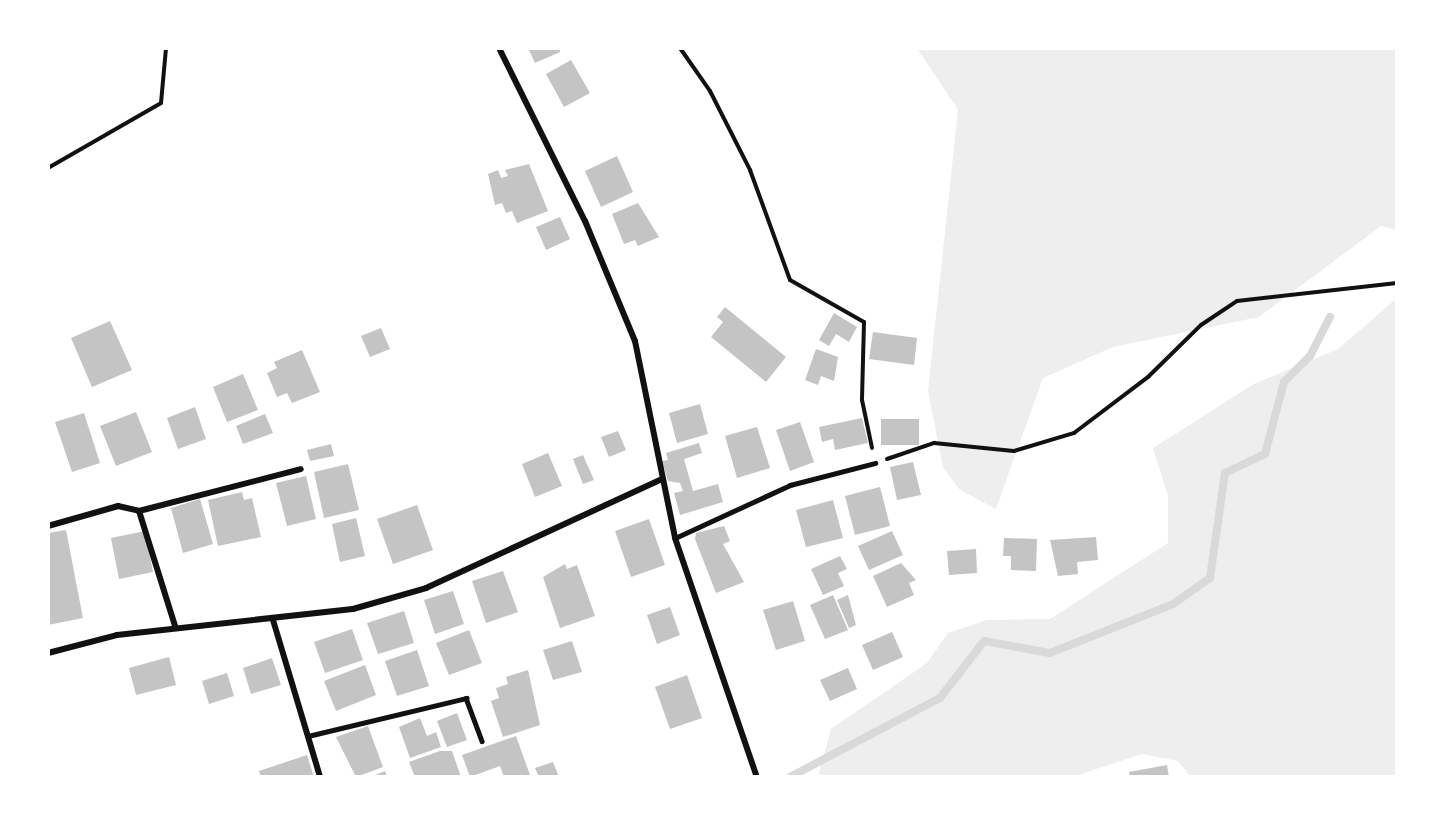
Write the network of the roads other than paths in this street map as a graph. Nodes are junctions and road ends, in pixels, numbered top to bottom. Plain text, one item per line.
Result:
1 (499, 48) edge
2 (875, 463) road end
3 (301, 469) dead end
4 (662, 479) junction
5 (139, 511) junction
6 (48, 526) edge
7 (675, 538) junction
8 (273, 620) junction
9 (175, 626) junction
10 (48, 653) edge
11 (308, 736) junction
12 (482, 741) dead end
13 (320, 777) edge
14 (758, 777) edge

1 - 4 street
2 - 7 lane
3 - 5 street
4 - 7 street
4 - 8 street
5 - 6 street
5 - 9 street
7 - 14 street
8 - 9 street
8 - 11 street
9 - 10 street
11 - 12 lane
11 - 13 street

